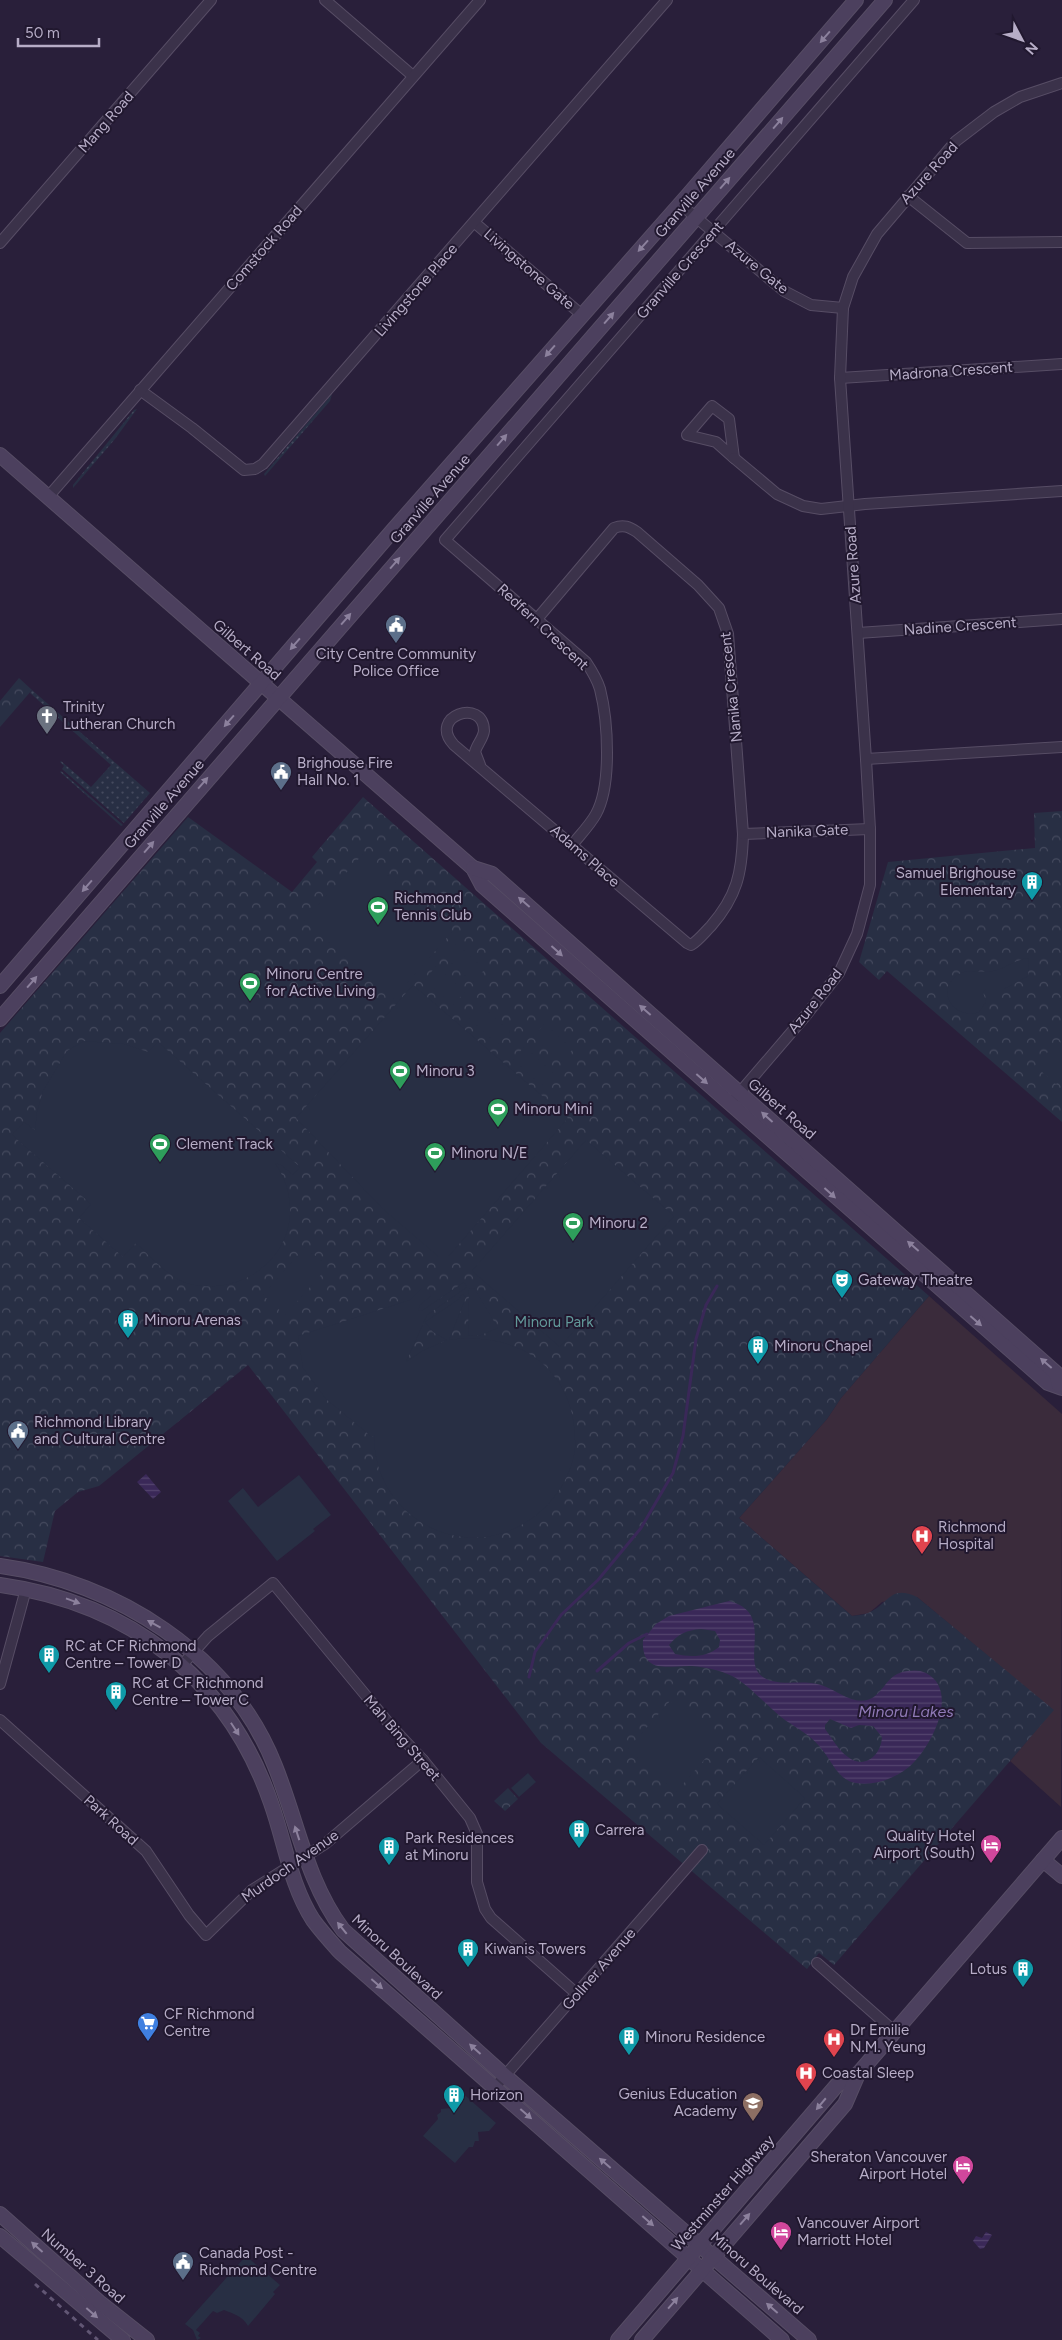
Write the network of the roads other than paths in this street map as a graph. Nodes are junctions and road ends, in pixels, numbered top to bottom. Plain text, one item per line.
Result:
1 (212, 0) edge
2 (325, 0) edge
3 (480, 0) edge
4 (667, 0) edge
5 (856, 0) edge
6 (885, 0) edge
7 (914, 0) edge
8 (413, 76) junction
9 (1062, 83) edge
10 (908, 196) junction
11 (680, 204) junction
12 (696, 216) junction
13 (475, 223) junction
14 (714, 232) junction
15 (1062, 242) edge
16 (0, 243) edge
17 (843, 308) junction
18 (582, 315) junction
19 (1062, 364) edge
20 (840, 378) junction
21 (140, 390) junction
22 (0, 455) edge
23 (734, 458) junction
24 (1062, 491) edge
25 (48, 497) junction
26 (849, 506) junction
27 (445, 540) joint
28 (537, 618) junction
29 (1062, 619) edge
30 (858, 633) junction
31 (261, 684) junction
32 (277, 698) junction
33 (1062, 747) edge
34 (866, 759) junction
35 (480, 765) junction
36 (870, 829) junction
37 (743, 834) junction
38 (572, 844) junction
39 (473, 868) junction
40 (691, 945) joint
41 (0, 986) edge
42 (0, 1019) edge
43 (739, 1092) junction
44 (730, 1103) junction
45 (1060, 1387) edge
46 (0, 1566) edge
47 (0, 1585) edge
48 (26, 1589) junction
49 (194, 1652) junction
50 (182, 1665) junction
51 (0, 1684) edge
52 (0, 1720) edge
53 (422, 1760) junction
54 (1062, 1838) edge
55 (702, 1850) dead end
56 (305, 1856) junction
57 (1043, 1860) junction
58 (289, 1865) junction
59 (1062, 1876) edge
60 (206, 1935) joint
61 (817, 1963) dead end
62 (577, 1994) junction
63 (895, 2032) junction
64 (858, 2074) junction
65 (505, 2076) junction
66 (495, 2087) junction
67 (0, 2214) edge
68 (0, 2236) edge
69 (700, 2244) junction
70 (689, 2257) junction
71 (714, 2257) junction
72 (702, 2269) junction
73 (123, 2340) edge
74 (147, 2340) edge
75 (618, 2340) edge
76 (642, 2340) edge
77 (782, 2340) edge
78 (809, 2340) edge

1 - 16 street, Mang Road
2 - 8 street
3 - 8 street, Comstock Road
4 - 13 street, Livingstone Place
5 -> 11 main road, Granville Avenue
12 -> 6 main road, Granville Avenue
7 - 14 street, Granville Crescent
8 - 21 street, Comstock Road
9 - 10 street, Azure Road
10 - 15 street
10 - 17 street, Azure Road
11 - 12 street, Azure Gate
11 -> 18 main road, Granville Avenue
12 - 14 street, Azure Gate
32 -> 12 main road, Granville Avenue
13 - 18 street, Livingstone Gate
13 - 21 street, Livingstone Place
14 - 17 street, Azure Gate
14 - 27 street, Granville Crescent
17 - 20 street, Azure Road
18 -> 31 main road, Granville Avenue
19 - 20 street, Madrona Crescent
20 - 26 street, Azure Road
21 - 25 street, Comstock Road
22 - 25 main road, Gilbert Road
23 - 23 street
23 - 26 street
24 - 26 street
25 - 31 main road, Gilbert Road
26 - 30 street, Azure Road
27 - 28 street, Redfern Crescent
28 - 37 street, Nanika Crescent
28 - 38 street, Redfern Crescent
29 - 30 street, Nadine Crescent
30 - 34 street, Azure Road
31 - 32 main road, Gilbert Road
31 -> 41 main road, Granville Avenue
32 - 39 main road, Gilbert Road
42 -> 32 main road, Granville Avenue
33 - 34 street
34 - 36 street, Azure Road
35 - 35 street, Adams Place
35 - 38 street, Adams Place
36 - 37 street, Nanika Gate
36 - 43 street, Azure Road
37 - 40 street, Nanika Crescent
38 - 40 street, Adams Place
43 -> 39 main road, Gilbert Road
39 -> 44 main road, Gilbert Road
43 - 44 street, Azure Road
45 -> 43 main road, Gilbert Road
44 -> 45 main road, Gilbert Road
49 -> 46 main road, Minoru Boulevard
47 - 48 main road
48 -> 50 main road
48 - 51 street
49 - 50 street, Mah Bing Street
49 - 53 street, Mah Bing Street
56 -> 49 main road, Minoru Boulevard
50 -> 58 main road
52 - 60 street, Park Road
53 - 56 street, Murdoch Avenue
53 - 62 street, Mah Bing Street
54 - 57 main road, Westminster Highway
55 - 62 street, Gollner Avenue
56 - 58 street, Murdoch Avenue
65 -> 56 main road, Minoru Boulevard
57 - 59 main road
57 - 63 main road, Westminster Highway
58 - 60 street, Murdoch Avenue
58 -> 66 main road
61 - 63 street
62 - 65 street, Gollner Avenue
63 - 64 main road, Westminster Highway
64 -> 69 main road, Westminster Highway
71 -> 64 main road, Westminster Highway
65 - 66 street, Gollner Avenue
69 -> 65 main road, Minoru Boulevard
66 -> 70 main road
74 -> 67 main road, Number 3 Road
68 -> 73 main road, Number 3 Road
69 - 70 main road, Westminster Highway
69 - 71 main road, Minoru Boulevard
70 - 72 main road
70 - 75 main road, Westminster Highway
71 - 72 main road, Westminster Highway
78 -> 71 main road, Minoru Boulevard
76 -> 72 main road, Westminster Highway
72 - 77 main road

